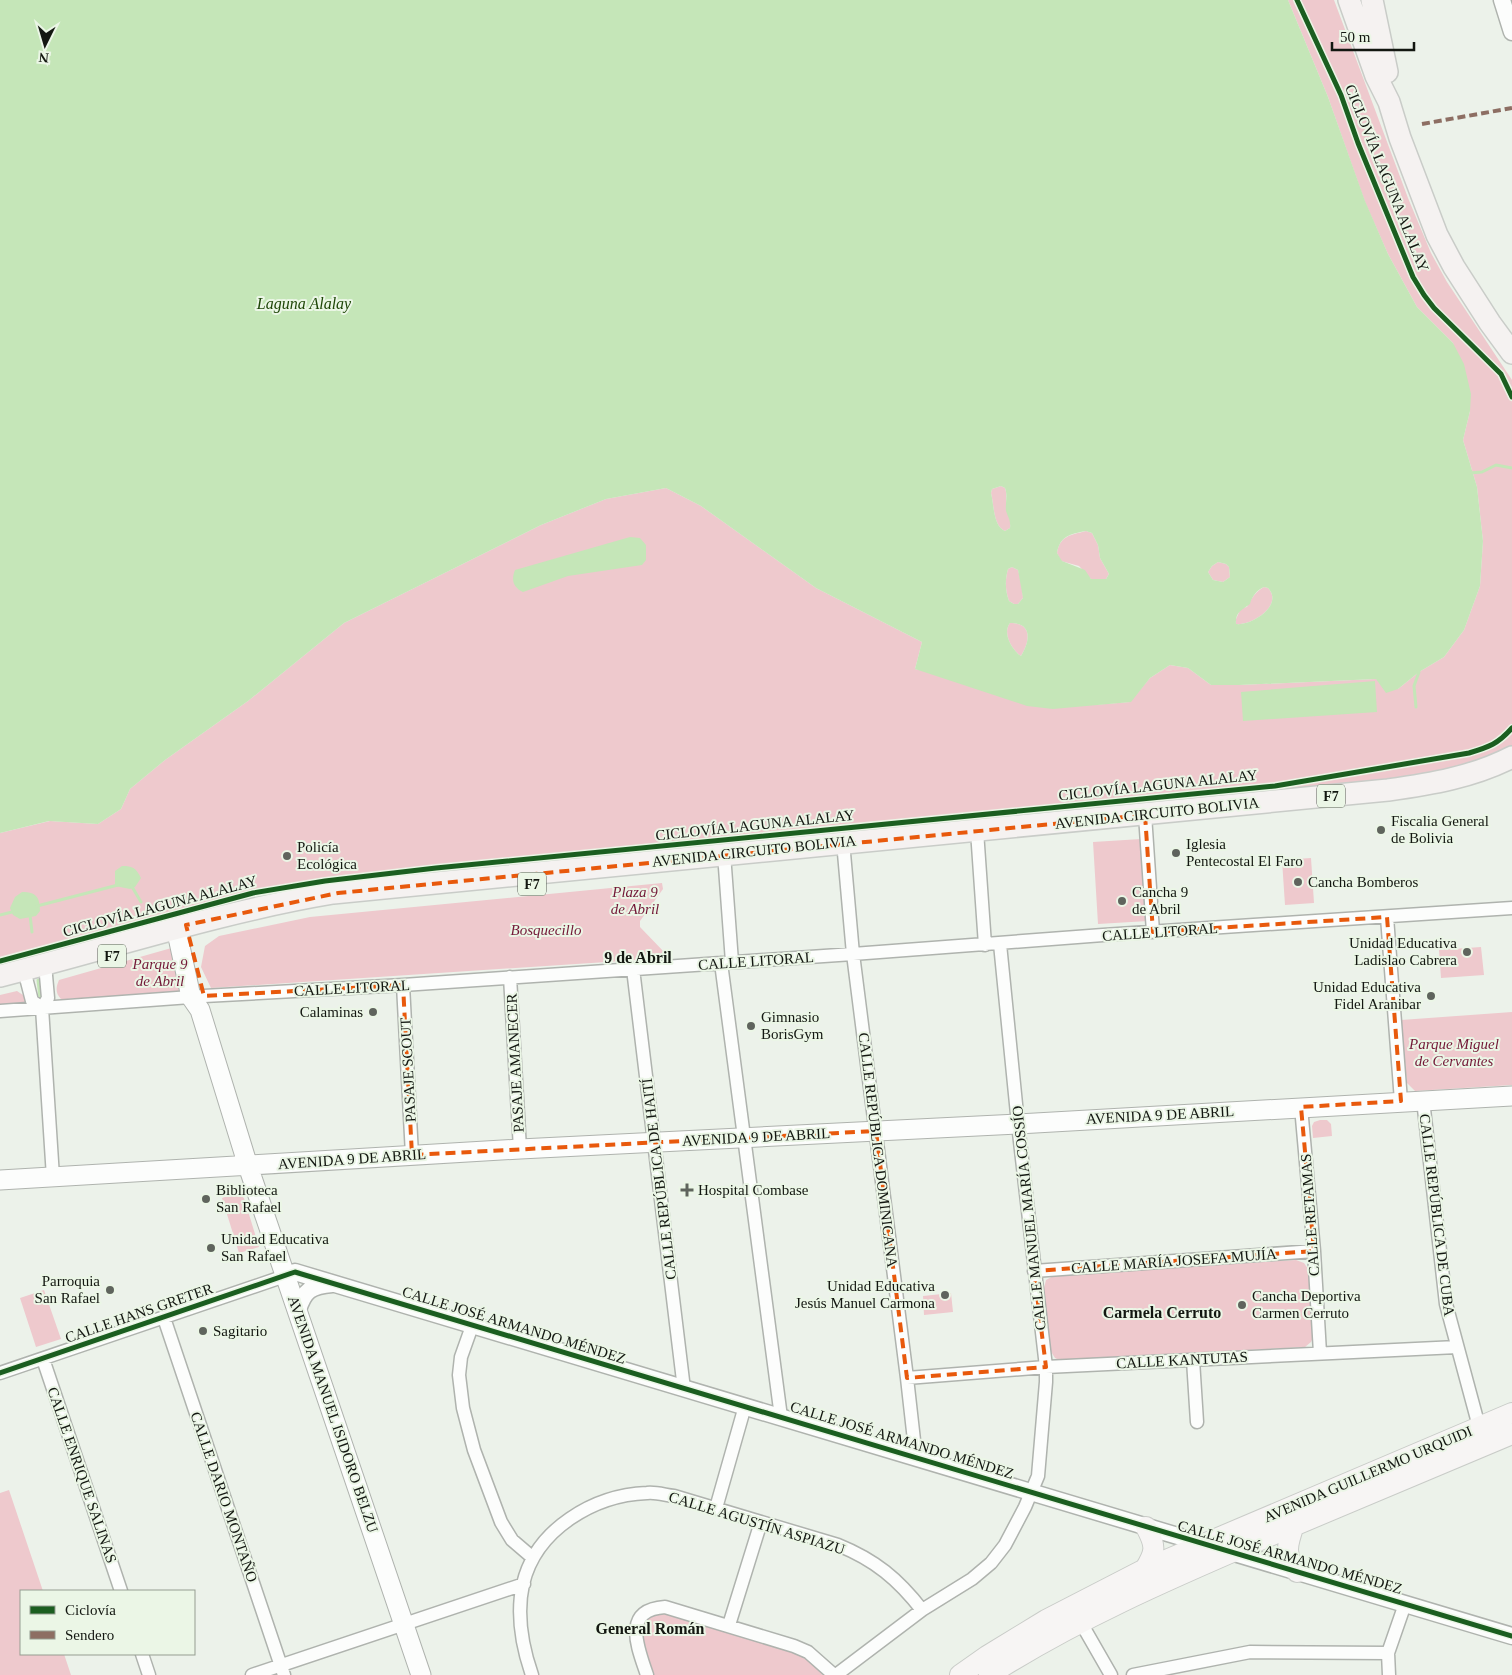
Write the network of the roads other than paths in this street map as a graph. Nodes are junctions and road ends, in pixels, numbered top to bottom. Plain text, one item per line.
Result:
1 (1349, 0) edge
2 (1372, 0) edge
3 (1502, 0) edge
4 (1512, 32) edge
5 (1389, 102) junction
6 (1512, 353) edge
7 (1512, 756) edge
8 (1512, 770) edge
9 (1145, 819) junction
10 (977, 836) junction
11 (844, 849) junction
12 (724, 860) junction
13 (1512, 908) edge
14 (1387, 917) junction
15 (182, 931) junction
16 (1153, 932) junction
17 (1000, 944) junction
18 (985, 945) junction
19 (853, 954) junction
20 (726, 962) junction
21 (633, 969) junction
22 (36, 972) junction
23 (0, 976) edge
24 (510, 977) junction
25 (403, 985) junction
26 (0, 986) edge
27 (198, 1001) junction
28 (42, 1008) junction
29 (0, 1011) edge
30 (1512, 1096) edge
31 (1423, 1100) junction
32 (1401, 1101) junction
33 (1301, 1107) junction
34 (1018, 1124) junction
35 (876, 1130) junction
36 (744, 1138) junction
37 (654, 1142) junction
38 (520, 1149) junction
39 (412, 1156) junction
40 (248, 1166) junction
41 (53, 1176) junction
42 (0, 1180) edge
43 (1314, 1251) junction
44 (1034, 1271) junction
45 (286, 1276) junction
46 (332, 1284) junction
47 (298, 1310) junction
48 (164, 1318) junction
49 (472, 1326) junction
50 (1456, 1347) junction
51 (1320, 1353) junction
52 (43, 1359) junction
53 (1193, 1360) junction
54 (1046, 1367) junction
55 (0, 1373) edge
56 (907, 1378) junction
57 (684, 1389) junction
58 (745, 1406) junction
59 (1512, 1413) edge
60 (781, 1417) junction
61 (1197, 1422) dead end
62 (1512, 1434) edge
63 (1482, 1436) junction
64 (916, 1458) junction
65 (1032, 1492) junction
66 (716, 1508) junction
67 (761, 1522) junction
68 (1294, 1525) junction
69 (1146, 1527) junction
70 (1203, 1544) junction
71 (1231, 1552) junction
72 (533, 1558) junction
73 (1144, 1569) junction
74 (1297, 1572) junction
75 (524, 1584) junction
76 (121, 1590) edge
77 (1405, 1604) junction
78 (922, 1610) junction
79 (1080, 1621) junction
80 (403, 1624) junction
81 (729, 1625) junction
82 (1512, 1636) edge
83 (1388, 1654) junction
84 (142, 1655) edge
85 (283, 1670) edge
86 (150, 1675) edge
87 (252, 1675) edge
88 (421, 1675) edge
89 (532, 1675) edge
90 (647, 1675) edge
91 (835, 1675) edge
92 (960, 1675) edge
93 (989, 1675) edge
94 (1111, 1675) edge
95 (1133, 1675) edge
96 (1389, 1675) edge

1 - 5 highway
2 - 5 highway
3 - 4 street
5 - 6 highway
7 - 9 highway, AVENIDA CIRCUITO BOLIVIA / F7
8 - 9 highway, AVENIDA CIRCUITO BOLIVIA / F7
9 - 10 highway, AVENIDA CIRCUITO BOLIVIA / F7
9 - 16 street
10 - 11 highway, AVENIDA CIRCUITO BOLIVIA / F7
10 - 18 street
11 - 12 highway, AVENIDA CIRCUITO BOLIVIA / F7
11 - 19 street, CALLE REPÚBLICA DOMINICANA
12 - 15 highway, AVENIDA CIRCUITO BOLIVIA / F7
12 - 20 street
13 - 14 street, CALLE LITORAL
14 - 16 street, CALLE LITORAL
14 - 32 street, CALLE REPÚBLICA DE CUBA
15 - 22 highway, AVENIDA CIRCUITO BOLIVIA / F7
15 - 27 main road, AVENIDA MANUEL ISIDORO BELZU
16 - 17 street, CALLE LITORAL
17 - 18 street, CALLE LITORAL
17 - 34 street, CALLE MANUEL MARÍA COSSÍO
18 - 19 street, CALLE LITORAL
19 - 20 street, CALLE LITORAL
19 - 35 street, CALLE REPÚBLICA DOMINICANA
20 - 21 street, CALLE LITORAL
20 - 36 street
21 - 24 street, CALLE LITORAL
21 - 37 street, CALLE REPÚBLICA DE HAITÍ
22 - 23 highway, AVENIDA CIRCUITO BOLIVIA / F7
22 - 26 highway, AVENIDA CIRCUITO BOLIVIA / F7
22 - 28 street
22 - 28 street
24 - 25 street, CALLE LITORAL
24 - 38 street, PASAJE AMANECER
25 - 27 street, CALLE LITORAL
25 - 39 street, PASAJE SCOUT
27 - 28 street, CALLE LITORAL
27 - 40 main road, AVENIDA MANUEL ISIDORO BELZU
28 - 29 street, CALLE LITORAL
28 - 41 street
30 - 31 main road, AVENIDA 9 DE ABRIL
31 - 32 main road, AVENIDA 9 DE ABRIL
31 - 50 street, CALLE REPÚBLICA DE CUBA
32 - 33 main road, AVENIDA 9 DE ABRIL
33 - 34 main road, AVENIDA 9 DE ABRIL
33 - 43 street, CALLE RETAMAS
34 - 35 main road, AVENIDA 9 DE ABRIL
34 - 44 street, CALLE MANUEL MARÍA COSSÍO
35 - 36 main road, AVENIDA 9 DE ABRIL
35 - 56 street, CALLE REPÚBLICA DOMINICANA
36 - 37 main road, AVENIDA 9 DE ABRIL
36 - 60 street
37 - 38 main road, AVENIDA 9 DE ABRIL
37 - 57 street, CALLE REPÚBLICA DE HAITÍ
38 - 39 main road, AVENIDA 9 DE ABRIL
39 - 40 main road, AVENIDA 9 DE ABRIL
40 - 41 main road, AVENIDA 9 DE ABRIL
40 - 45 main road, AVENIDA MANUEL ISIDORO BELZU
41 - 42 main road, AVENIDA 9 DE ABRIL
43 - 44 street, CALLE MARÍA JOSEFA MUJÍA
43 - 51 street, CALLE RETAMAS
44 - 54 street, CALLE MANUEL MARÍA COSSÍO
45 - 46 street, CALLE JOSÉ ARMANDO MÉNDEZ
45 - 47 main road, AVENIDA MANUEL ISIDORO BELZU
45 - 48 street, CALLE HANS GRETER
46 - 47 street
46 - 49 street, CALLE JOSÉ ARMANDO MÉNDEZ
47 - 80 main road, AVENIDA MANUEL ISIDORO BELZU
48 - 52 street, CALLE HANS GRETER
48 - 85 street, CALLE DARIO MONTAÑO
49 - 57 street, CALLE JOSÉ ARMANDO MÉNDEZ
49 - 72 street
50 - 51 street, CALLE KANTUTAS
50 - 63 street, CALLE REPÚBLICA DE CUBA
51 - 53 street, CALLE KANTUTAS
52 - 55 street, CALLE HANS GRETER
52 - 76 street, CALLE ENRIQUE SALINAS
53 - 54 street, CALLE KANTUTAS
53 - 61 street
54 - 56 street, CALLE KANTUTAS
54 - 65 street, CALLE MANUEL MARÍA COSSÍO
56 - 64 street, CALLE REPÚBLICA DOMINICANA
57 - 58 street, CALLE JOSÉ ARMANDO MÉNDEZ
58 - 60 street, CALLE JOSÉ ARMANDO MÉNDEZ
58 - 66 street
59 - 63 main road, AVENIDA GUILLERMO URQUIDI
60 - 64 street, CALLE JOSÉ ARMANDO MÉNDEZ
62 - 63 main road, AVENIDA GUILLERMO URQUIDI
63 - 68 main road, AVENIDA GUILLERMO URQUIDI
63 - 70 main road, AVENIDA GUILLERMO URQUIDI
64 - 65 street, CALLE JOSÉ ARMANDO MÉNDEZ
65 - 69 street, CALLE JOSÉ ARMANDO MÉNDEZ
65 - 78 street, CALLE MANUEL MARÍA COSSÍO
66 - 67 street, CALLE AGUSTÍN ASPIAZU
66 - 72 street, CALLE AGUSTÍN ASPIAZU
67 - 78 street, CALLE AGUSTÍN ASPIAZU
67 - 81 street
68 - 71 main road, AVENIDA GUILLERMO URQUIDI
68 - 74 main road
69 - 70 street, CALLE JOSÉ ARMANDO MÉNDEZ
69 - 73 main road
70 - 71 street, CALLE JOSÉ ARMANDO MÉNDEZ
70 - 73 main road, AVENIDA GUILLERMO URQUIDI
71 - 74 street, CALLE JOSÉ ARMANDO MÉNDEZ
71 - 79 main road, AVENIDA GUILLERMO URQUIDI
72 - 75 street, CALLE AGUSTÍN ASPIAZU
73 - 92 main road, AVENIDA GUILLERMO URQUIDI
74 - 77 street, CALLE JOSÉ ARMANDO MÉNDEZ
75 - 80 street
75 - 89 street, CALLE AGUSTÍN ASPIAZU
77 - 82 street, CALLE JOSÉ ARMANDO MÉNDEZ
77 - 83 street
78 - 91 street, CALLE MANUEL MARÍA COSSÍO
79 - 93 main road, AVENIDA GUILLERMO URQUIDI
79 - 94 street
80 - 85 street
80 - 88 main road, AVENIDA MANUEL ISIDORO BELZU
81 - 90 street
81 - 91 street
83 - 95 street
83 - 96 street
84 - 86 street
85 - 87 street

